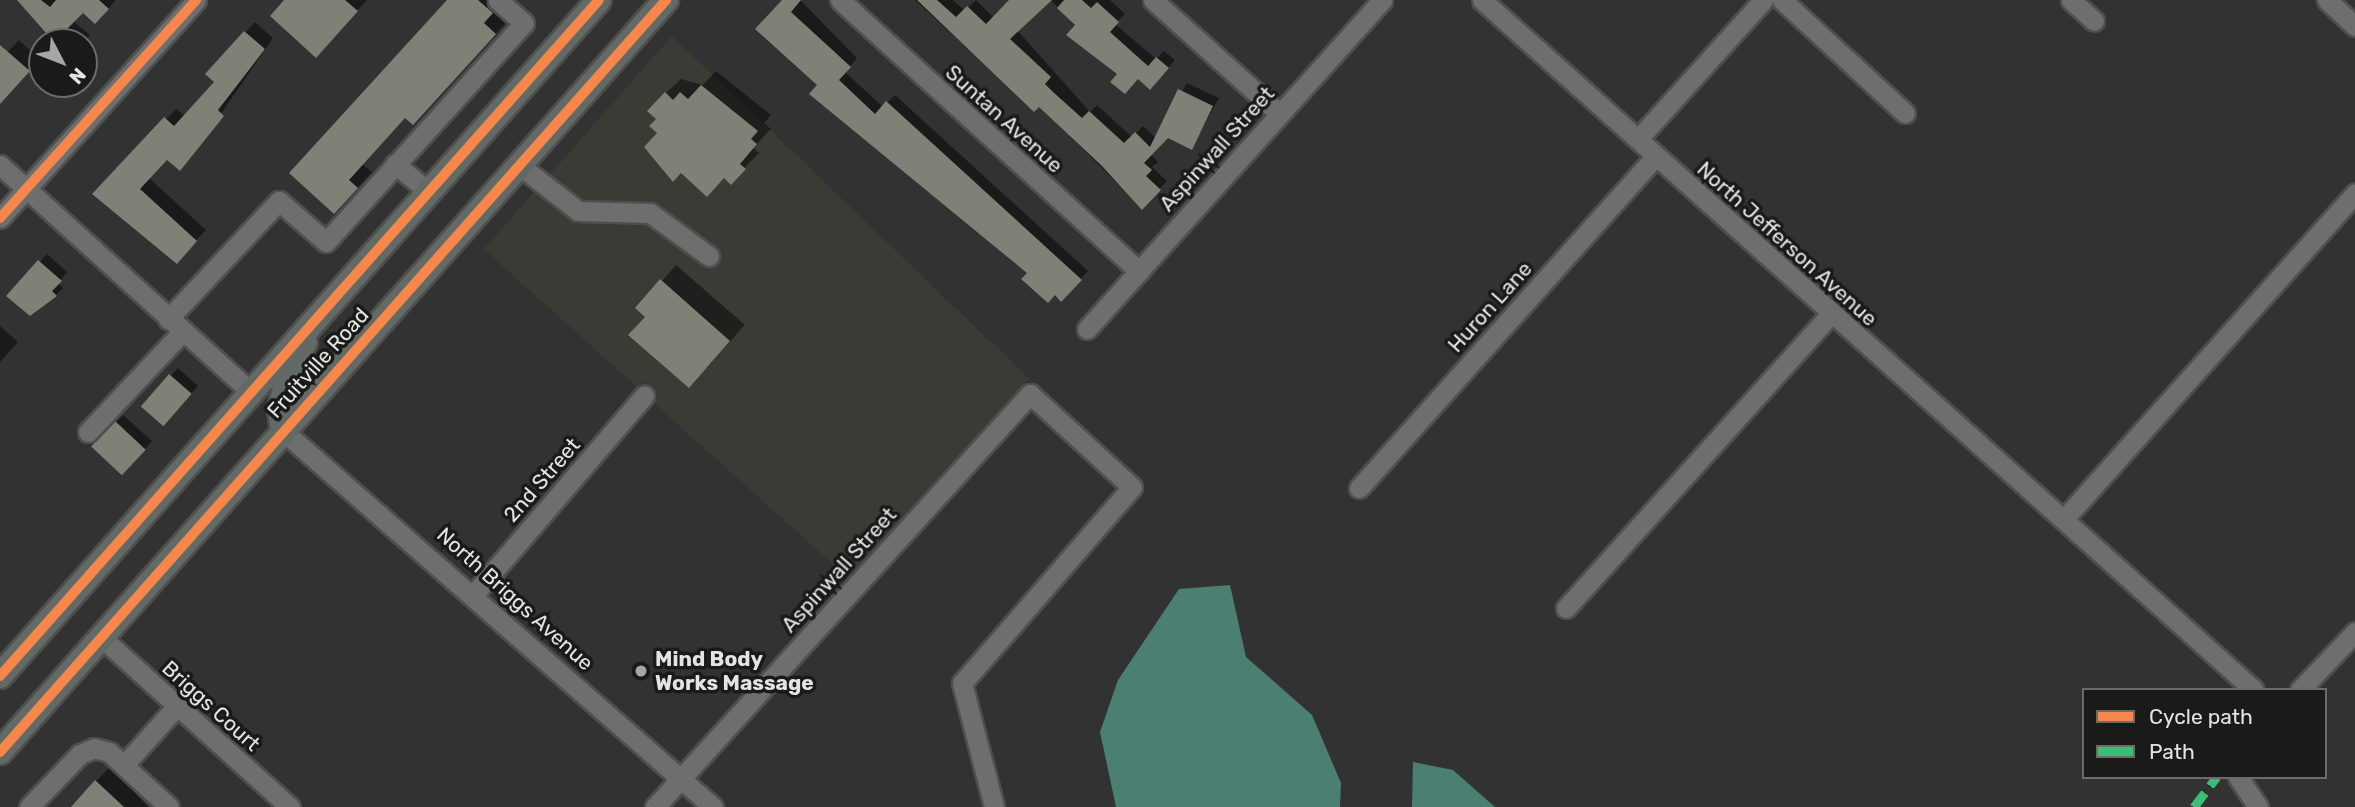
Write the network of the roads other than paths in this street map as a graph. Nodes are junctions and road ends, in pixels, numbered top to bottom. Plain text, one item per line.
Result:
1 (197, 0) edge
2 (498, 0) edge
3 (598, 0) edge
4 (666, 0) edge
5 (839, 0) edge
6 (1153, 0) edge
7 (1382, 0) edge
8 (1482, 0) edge
9 (1763, 0) edge
10 (1782, 0) edge
11 (2071, 0) edge
12 (2327, 0) edge
13 (2094, 21) dead end
14 (2355, 26) edge
15 (1279, 113) junction
16 (1905, 113) dead end
17 (1638, 139) junction
18 (1656, 156) junction
19 (395, 164) junction
20 (0, 165) edge
21 (519, 165) junction
22 (26, 189) junction
23 (428, 191) junction
24 (2355, 193) edge
25 (0, 218) edge
26 (709, 256) dead end
27 (1139, 271) junction
28 (319, 313) junction
29 (1831, 314) junction
30 (175, 325) junction
31 (1087, 329) dead end
32 (250, 391) junction
33 (644, 396) dead end
34 (283, 431) junction
35 (88, 432) dead end
36 (1359, 488) dead end
37 (2064, 519) junction
38 (475, 593) junction
39 (1566, 608) dead end
40 (2355, 632) edge
41 (102, 638) junction
42 (0, 676) edge
43 (2252, 688) edge
44 (2302, 688) edge
45 (177, 706) junction
46 (0, 752) edge
47 (124, 765) junction
48 (681, 778) junction
49 (2239, 779) edge
50 (277, 803) edge
51 (29, 807) edge
52 (169, 807) edge
53 (655, 807) edge
54 (713, 807) edge
55 (994, 807) edge
56 (2258, 807) edge

1 - 22 street
2 - 19 street
3 - 23 main road, Fruitville Road
4 - 21 main road, Fruitville Road
5 - 27 street, Suntan Avenue
6 - 15 street
7 - 15 street, Aspinwall Street
8 - 17 street, North Jefferson Avenue
9 - 17 street
10 - 16 street
11 - 13 street
12 - 14 street
15 - 27 street, Aspinwall Street
17 - 18 street, North Jefferson Avenue
18 - 29 street, North Jefferson Avenue
18 - 36 street, Huron Lane
19 - 23 street
19 - 30 street
20 - 22 street
21 - 26 street
21 - 34 main road, Fruitville Road
22 - 25 street
22 - 30 street
23 - 28 main road, Fruitville Road
24 - 37 street
27 - 31 street, Aspinwall Street
28 - 32 main road, Fruitville Road
28 - 34 main road
29 - 37 street, North Jefferson Avenue
29 - 39 street
30 - 32 street
30 - 35 street
32 - 42 main road, Fruitville Road
33 - 38 street, 2nd Street
34 - 38 street, North Briggs Avenue
34 - 41 main road, Fruitville Road
37 - 43 street, North Jefferson Avenue
38 - 48 street, North Briggs Avenue
40 - 44 street
41 - 45 street, Briggs Court
41 - 46 main road, Fruitville Road
45 - 47 street
45 - 50 street, Briggs Court
47 - 51 street
47 - 52 street
48 - 53 street, Aspinwall Street
48 - 54 street, North Briggs Avenue
48 - 55 street, Aspinwall Street
49 - 56 street

